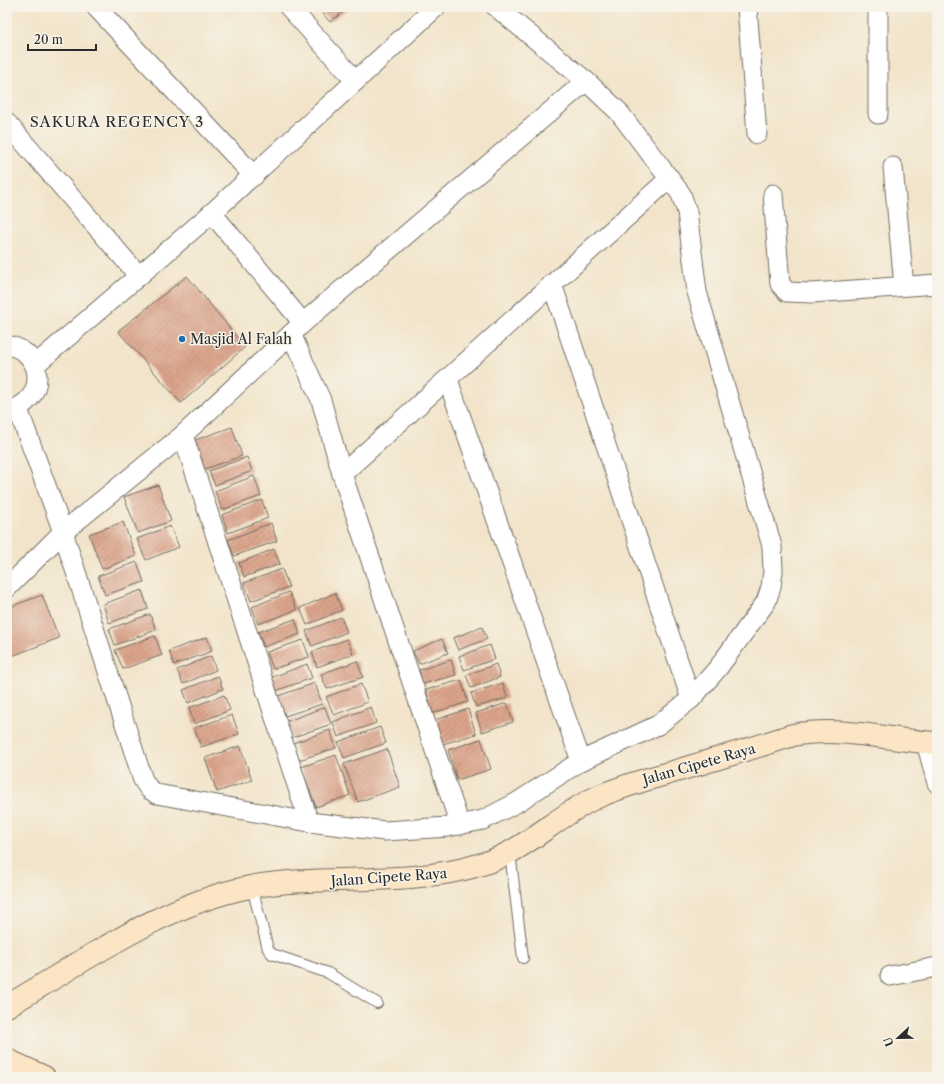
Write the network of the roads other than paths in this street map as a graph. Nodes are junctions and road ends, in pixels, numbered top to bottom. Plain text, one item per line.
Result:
1 (96, 7) edge
2 (289, 7) edge
3 (436, 7) edge
4 (496, 7) edge
5 (747, 7) edge
6 (878, 7) edge
7 (356, 81) junction
8 (586, 81) junction
9 (878, 114) dead end
10 (7, 123) edge
11 (757, 134) dead end
12 (893, 167) dead end
13 (254, 176) junction
14 (670, 178) junction
15 (773, 194) dead end
16 (212, 213) junction
17 (139, 276) junction
18 (552, 284) junction
19 (937, 284) edge
20 (904, 286) junction
21 (297, 329) junction
22 (7, 345) edge
23 (35, 365) junction
24 (448, 380) junction
25 (13, 410) edge
26 (183, 435) junction
27 (342, 474) junction
28 (63, 532) junction
29 (7, 588) edge
30 (691, 699) junction
31 (932, 742) edge
32 (581, 761) junction
33 (937, 783) edge
34 (309, 822) junction
35 (460, 825) junction
36 (510, 854) junction
37 (252, 887) junction
38 (523, 958) dead end
39 (937, 967) edge
40 (890, 976) dead end
41 (377, 1003) dead end
42 (7, 1006) edge
43 (7, 1060) edge
44 (36, 1075) edge

1 - 13 street
2 - 7 street
3 - 7 street
4 - 8 street
5 - 11 street
6 - 9 street
7 - 13 street
8 - 14 street
8 - 21 street
10 - 17 street
12 - 20 street
13 - 16 street
14 - 18 street
14 - 30 street
15 - 20 street
16 - 17 street
16 - 21 street
17 - 23 street
18 - 24 street
18 - 30 street
19 - 20 street
21 - 26 street
21 - 27 street
22 - 23 street
23 - 25 street
24 - 27 street
24 - 32 street
25 - 28 street
26 - 28 street
26 - 34 street
27 - 35 street
28 - 29 street
28 - 34 street
30 - 32 street
31 - 33 street
31 - 36 main road, Jalan Cipete Raya
32 - 35 street
34 - 35 street
36 - 37 main road, Jalan Cipete Raya
36 - 38 lane
37 - 41 lane
37 - 42 main road, Jalan Cipete Raya
39 - 40 street
43 - 44 main road

